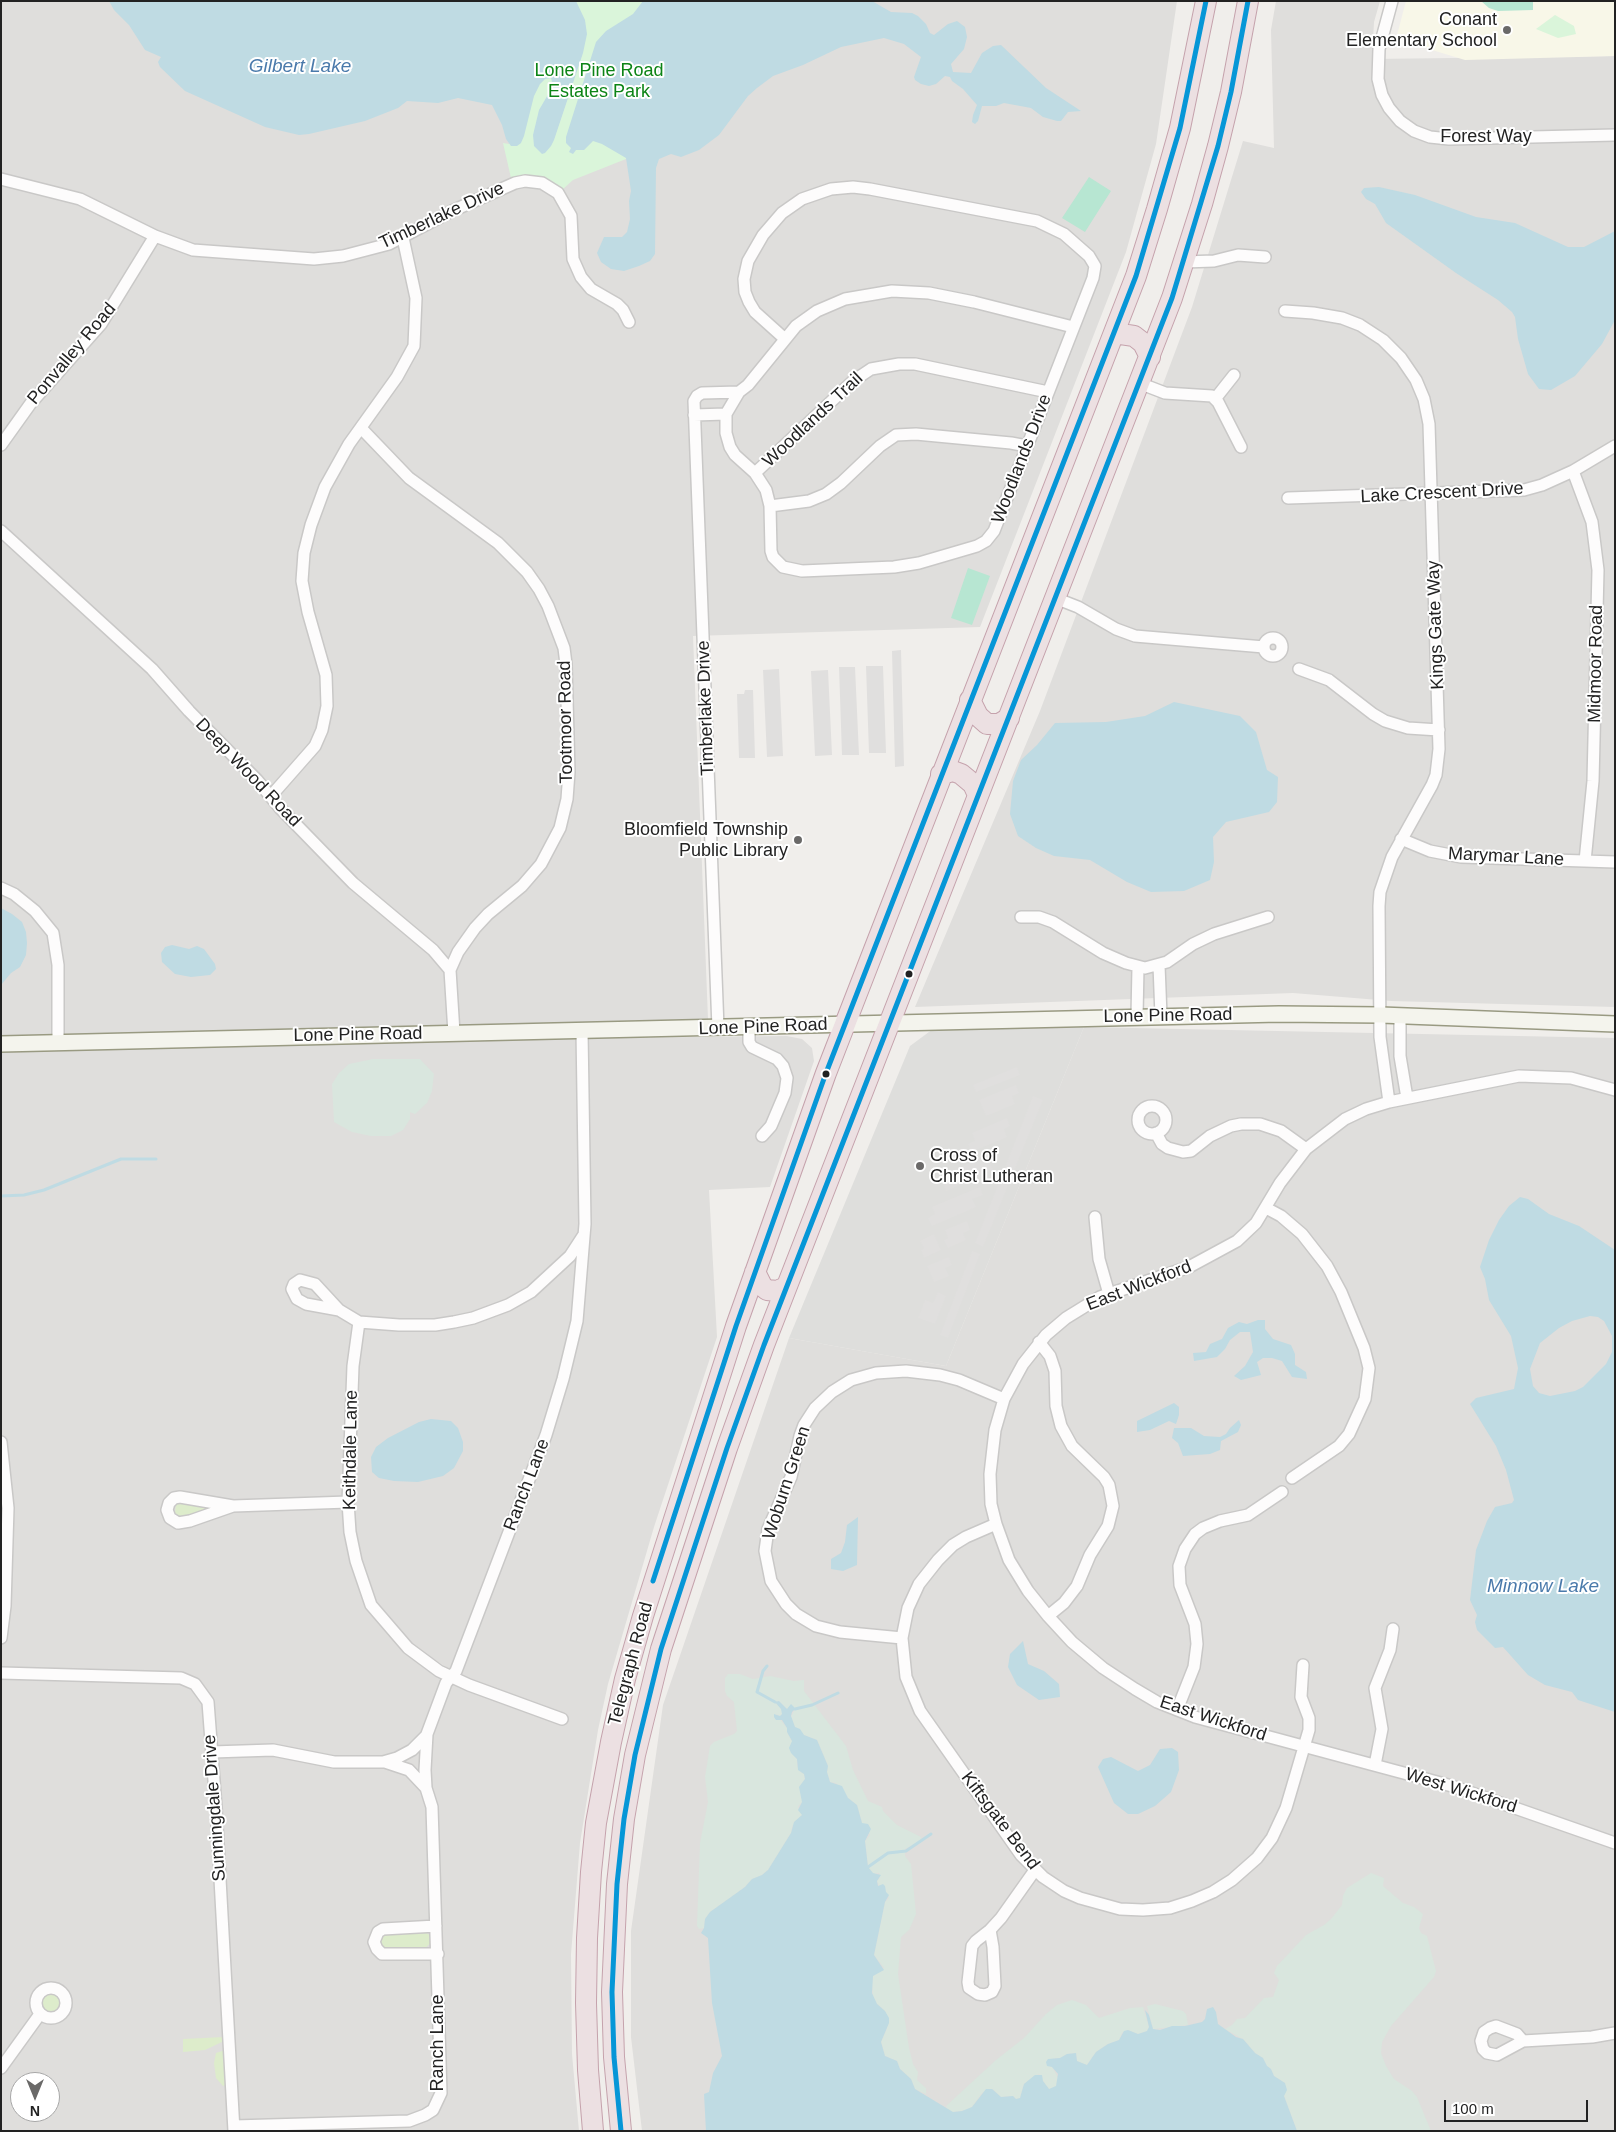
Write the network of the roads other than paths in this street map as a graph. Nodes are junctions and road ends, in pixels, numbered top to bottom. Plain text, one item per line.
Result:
1 (1206, 1) edge
2 (1248, 1) edge
3 (1392, 1) edge
4 (1615, 135) edge
5 (1, 179) edge
6 (155, 236) junction
7 (403, 238) junction
8 (1264, 257) dead end
9 (1184, 262) junction
10 (1285, 311) dead end
11 (629, 322) dead end
12 (1073, 327) junction
13 (1114, 333) junction
14 (785, 339) junction
15 (1150, 357) junction
16 (1234, 375) dead end
17 (1139, 383) junction
18 (739, 392) junction
19 (1048, 392) junction
20 (1215, 399) junction
21 (726, 414) junction
22 (694, 415) junction
23 (361, 428) junction
24 (1, 444) edge
25 (1027, 446) junction
26 (1615, 446) edge
27 (1241, 447) dead end
28 (1573, 471) junction
29 (756, 473) junction
30 (1433, 494) junction
31 (1288, 498) dead end
32 (770, 506) junction
33 (1, 531) edge
34 (1055, 598) junction
35 (1264, 647) dead end
36 (1299, 669) dead end
37 (970, 700) junction
38 (1009, 718) junction
39 (1439, 730) junction
40 (941, 774) junction
41 (978, 795) junction
42 (271, 796) junction
43 (1401, 839) junction
44 (1586, 861) junction
45 (1615, 862) edge
46 (1, 888) edge
47 (1021, 917) dead end
48 (1268, 917) dead end
49 (1159, 965) junction
50 (1138, 967) junction
51 (450, 970) junction
52 (1381, 1015) junction
53 (1137, 1016) junction
54 (1161, 1016) junction
55 (1400, 1016) junction
56 (889, 1023) junction
57 (844, 1024) junction
58 (1615, 1024) edge
59 (749, 1027) junction
60 (718, 1028) junction
61 (582, 1031) junction
62 (454, 1033) junction
63 (58, 1042) junction
64 (1, 1044) edge
65 (1404, 1079) junction
66 (1385, 1083) junction
67 (1615, 1090) edge
68 (1407, 1098) junction
69 (1388, 1102) junction
70 (1156, 1133) dead end
71 (762, 1136) dead end
72 (1306, 1149) junction
73 (1266, 1208) junction
74 (1095, 1217) dead end
75 (584, 1235) junction
76 (755, 1272) junction
77 (786, 1287) junction
78 (1109, 1294) junction
79 (339, 1310) dead end
80 (359, 1322) junction
81 (736, 1326) junction
82 (1039, 1342) junction
83 (764, 1346) junction
84 (1004, 1399) junction
85 (1, 1442) edge
86 (1292, 1478) dead end
87 (1282, 1492) dead end
88 (348, 1502) junction
89 (233, 1506) junction
90 (996, 1524) junction
91 (1048, 1616) junction
92 (1393, 1629) dead end
93 (1, 1638) edge
94 (902, 1638) junction
95 (1304, 1664) dead end
96 (1, 1673) edge
97 (451, 1676) junction
98 (1177, 1710) junction
99 (562, 1719) dead end
100 (427, 1734) junction
101 (1304, 1747) junction
102 (212, 1752) junction
103 (383, 1762) junction
104 (1375, 1764) junction
105 (426, 1788) junction
106 (1615, 1843) edge
107 (1035, 1870) junction
108 (436, 1926) junction
109 (990, 1930) junction
110 (438, 1954) junction
111 (40, 2014) dead end
112 (1615, 2033) edge
113 (1523, 2040) dead end
114 (1, 2068) edge
115 (234, 2129) edge
116 (593, 2131) edge
117 (621, 2131) edge

1 - 13 highway, Telegraph Road
2 - 9 highway, Telegraph Road
3 - 4 street, Forest Way
5 - 6 street, Timberlake Drive
6 - 7 street, Timberlake Drive
6 - 24 street, Ponvalley Road
7 - 11 street, Timberlake Drive
7 - 23 street
8 - 9 street
9 - 15 highway, Telegraph Road
10 - 30 street, Kings Gate Way
12 - 14 street
12 - 14 street, Woodlands Drive
12 - 19 street, Woodlands Drive
13 - 15 highway
13 - 37 highway, Telegraph Road
14 - 18 street
15 - 17 highway, Telegraph Road
16 - 20 street
17 - 20 street
17 - 34 highway, Telegraph Road
18 - 21 street
18 - 22 street, Timberlake Drive
19 - 25 street, Woodlands Drive
19 - 29 street, Woodlands Trail
20 - 27 street
21 - 22 street
21 - 29 street, Woodlands Drive
22 - 60 street, Timberlake Drive
23 - 42 street
23 - 51 street, Tootmoor Road
25 - 32 street
25 - 32 street, Woodlands Drive
26 - 28 street, Lake Crescent Drive
28 - 30 street, Lake Crescent Drive
28 - 44 street, Midmoor Road
29 - 32 street, Woodlands Drive
30 - 31 street, Lake Crescent Drive
30 - 39 street, Kings Gate Way
33 - 42 street, Deep Wood Road
34 - 35 street
34 - 38 highway, Telegraph Road
36 - 39 street
37 - 38 highway
37 - 40 highway, Telegraph Road
38 - 41 highway, Telegraph Road
39 - 43 street, Kings Gate Way
40 - 41 highway
40 - 57 highway, Telegraph Road
41 - 56 highway, Telegraph Road
42 - 51 street, Deep Wood Road
43 - 44 street, Marymar Lane
43 - 52 street, Kings Gate Way
44 - 45 street, Marymar Lane
46 - 63 street
47 - 50 street
48 - 49 street
49 - 50 street
49 - 54 street
50 - 53 street
51 - 62 street
52 - 54 street, Lone Pine Road
52 - 55 street, Lone Pine Road
52 - 66 street
53 - 54 street, Lone Pine Road
53 - 56 street, Lone Pine Road
55 - 58 street, Lone Pine Road
55 - 65 street
56 - 57 street, Lone Pine Road
56 - 77 highway, Telegraph Road
57 - 59 street, Lone Pine Road
57 - 76 highway, Telegraph Road
59 - 60 street, Lone Pine Road
59 - 71 street
60 - 61 street, Lone Pine Road
61 - 62 street, Lone Pine Road
61 - 75 street, Ranch Lane
62 - 63 street, Lone Pine Road
63 - 64 street, Lone Pine Road
65 - 66 street
65 - 68 street
66 - 69 street
67 - 68 street
68 - 69 street, East Wickford
69 - 72 street, East Wickford
70 - 72 street
72 - 73 street, East Wickford
73 - 78 street, East Wickford
73 - 86 street
74 - 78 street
75 - 80 street
75 - 97 street, Ranch Lane
76 - 77 highway
76 - 81 highway, Telegraph Road
77 - 83 highway, Telegraph Road
78 - 82 street, East Wickford
79 - 80 street
80 - 88 street, Keithdale Lane
81 - 83 highway
81 - 116 highway, Telegraph Road
82 - 84 street, East Wickford
82 - 91 street
83 - 117 highway, Telegraph Road
84 - 90 street, East Wickford
84 - 94 street, Woburn Green
85 - 93 street
87 - 98 street
88 - 89 street
88 - 97 street, Keithdale Lane
89 - 89 street
90 - 91 street, East Wickford
90 - 94 street, Kiftsgate Bend
91 - 98 street, East Wickford
92 - 104 street
94 - 107 street, Kiftsgate Bend
95 - 101 street, Kiftsgate Bend
96 - 102 street, Sunningdale Drive
97 - 99 street, Keithdale Lane
97 - 100 street, Ranch Lane
98 - 101 street, East Wickford
100 - 103 street
100 - 105 street, Ranch Lane
101 - 104 street, West Wickford
101 - 107 street, Kiftsgate Bend
102 - 103 street
102 - 115 street, Sunningdale Drive
103 - 105 street
104 - 106 street, West Wickford
105 - 108 street, Ranch Lane
107 - 109 street
108 - 110 street, Ranch Lane
108 - 110 street
109 - 109 street
110 - 115 street, Ranch Lane
111 - 114 street
112 - 113 street

